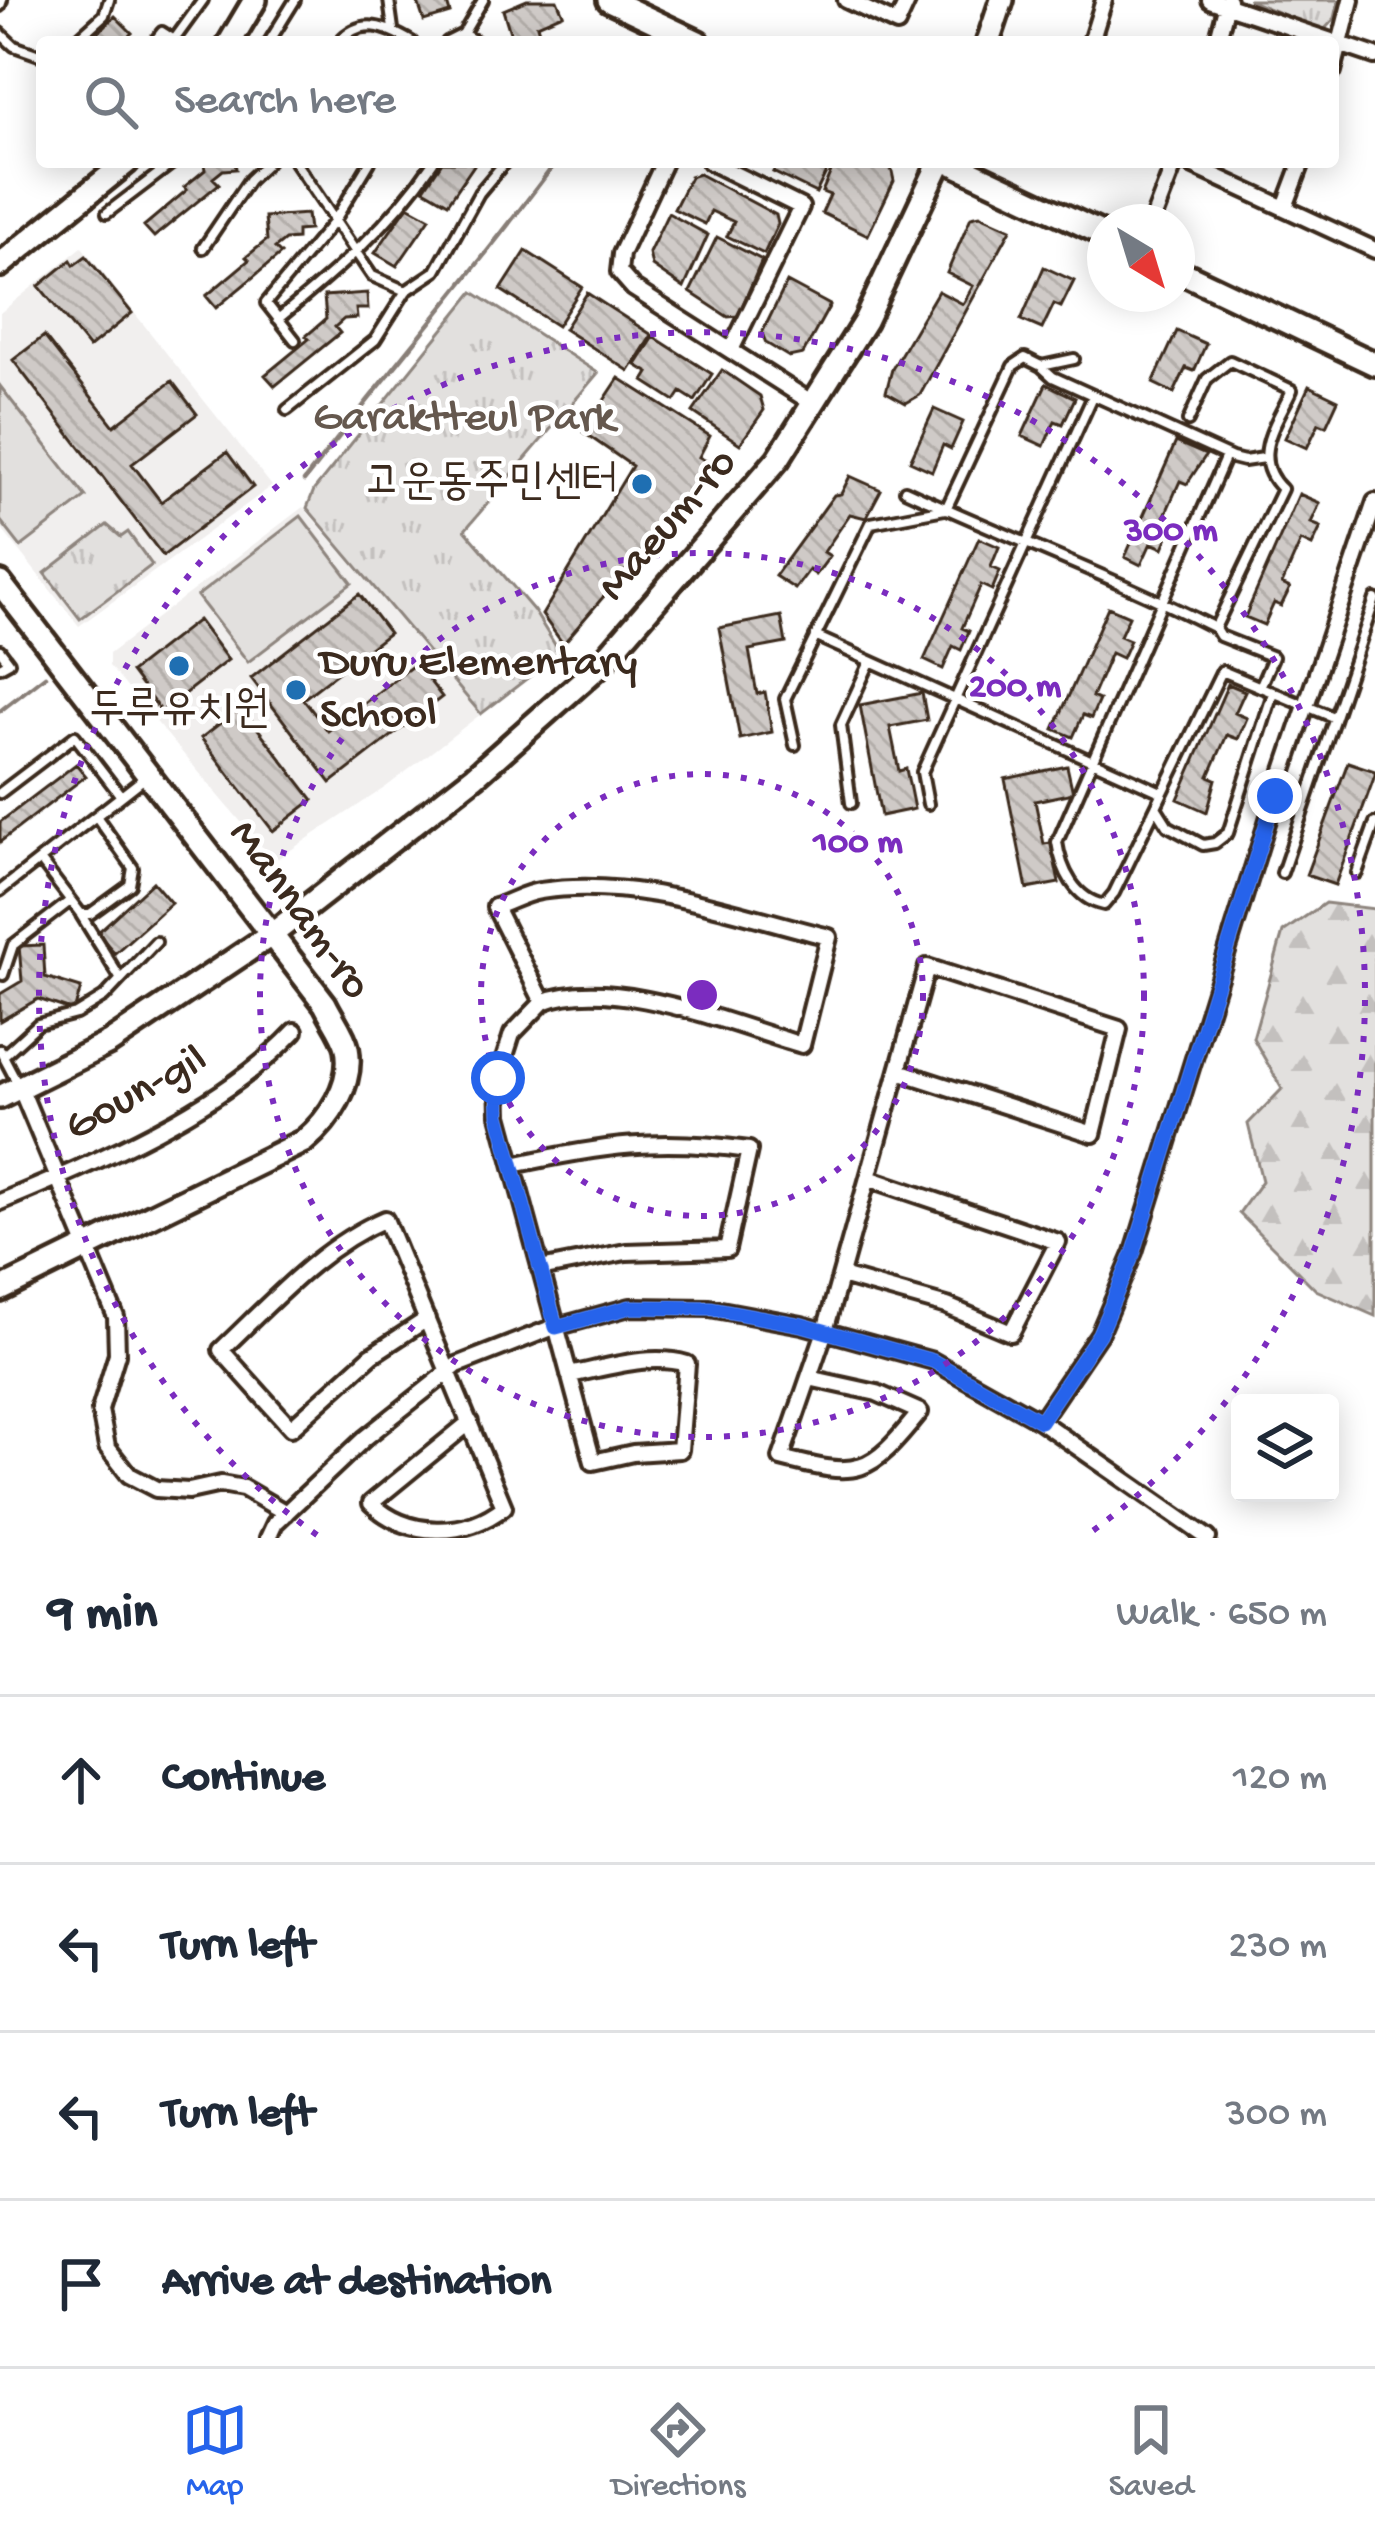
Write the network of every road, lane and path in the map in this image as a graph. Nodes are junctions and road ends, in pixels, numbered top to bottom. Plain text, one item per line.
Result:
1 (109, 0) edge
2 (203, 0) edge
3 (255, 0) edge
4 (295, 0) edge
5 (389, 0) edge
6 (484, 0) edge
7 (609, 0) edge
8 (846, 0) edge
9 (908, 0) edge
10 (1002, 0) edge
11 (1104, 0) edge
12 (1210, 0) edge
13 (1351, 0) edge
14 (1228, 3) edge
15 (393, 31) junction
16 (0, 33) edge
17 (463, 34) junction
18 (81, 36) edge
19 (178, 36) edge
20 (234, 36) edge
21 (272, 36) edge
22 (348, 36) edge
23 (402, 36) edge
24 (459, 36) edge
25 (466, 36) edge
26 (685, 36) edge
27 (990, 36) edge
28 (1092, 36) edge
29 (1219, 36) edge
30 (1319, 36) edge
31 (1341, 44) junction
32 (1339, 51) edge
33 (36, 54) edge
34 (1375, 56) edge
35 (120, 168) edge
36 (166, 168) edge
37 (262, 168) edge
38 (299, 168) edge
39 (366, 168) edge
40 (429, 168) edge
41 (500, 168) edge
42 (661, 168) edge
43 (722, 168) edge
44 (937, 168) edge
45 (963, 168) edge
46 (1173, 168) edge
47 (1198, 168) edge
48 (1300, 168) edge
49 (1159, 204) edge
50 (1285, 207) junction
51 (107, 213) dead end
52 (335, 220) junction
53 (1087, 227) edge
54 (203, 248) dead end
55 (1375, 250) edge
56 (356, 255) junction
57 (0, 265) edge
58 (1195, 279) edge
59 (406, 291) junction
60 (278, 319) junction
61 (296, 340) dead end
62 (731, 350) junction
63 (1074, 359) dead end
64 (1375, 364) edge
65 (1041, 366) junction
66 (1093, 396) junction
67 (814, 404) junction
68 (287, 410) dead end
69 (1188, 422) dead end
70 (1226, 456) junction
71 (1264, 458) junction
72 (904, 490) dead end
73 (1375, 502) edge
74 (946, 509) junction
75 (1025, 546) junction
76 (0, 583) edge
77 (1375, 599) edge
78 (1164, 602) junction
79 (1215, 628) junction
80 (815, 636) junction
81 (0, 650) edge
82 (870, 662) junction
83 (0, 667) edge
84 (1259, 687) junction
85 (1274, 693) junction
86 (955, 702) junction
87 (1305, 708) junction
88 (1333, 717) junction
89 (795, 746) dead end
90 (1093, 762) junction
91 (148, 776) junction
92 (1161, 792) junction
93 (0, 793) edge
94 (121, 796) junction
95 (851, 803) dead end
96 (928, 804) dead end
97 (1155, 805) junction
98 (96, 816) junction
99 (1375, 823) edge
100 (40, 860) junction
101 (1282, 873) dead end
102 (1357, 873) dead end
103 (0, 892) edge
104 (70, 901) junction
105 (81, 914) junction
106 (271, 935) junction
107 (156, 943) dead end
108 (3, 975) dead end
109 (120, 978) junction
110 (544, 1002) junction
111 (295, 1031) dead end
112 (1, 1052) edge
113 (898, 1071) junction
114 (10, 1092) edge
115 (512, 1165) junction
116 (868, 1178) junction
117 (58, 1179) junction
118 (0, 1202) edge
119 (88, 1247) junction
120 (540, 1270) junction
121 (841, 1276) junction
122 (0, 1290) edge
123 (427, 1319) junction
124 (556, 1327) junction
125 (825, 1331) junction
126 (449, 1371) junction
127 (569, 1375) junction
128 (809, 1378) junction
129 (1040, 1421) junction
130 (470, 1422) junction
131 (286, 1513) junction
132 (268, 1538) edge
133 (1208, 1538) edge

1 - 18 lane
2 - 19 lane
3 - 20 street
4 - 21 lane
5 - 15 lane
6 - 17 lane
7 - 26 street
8 - 9 street
10 - 27 street
11 - 28 street
12 - 14 street
13 - 31 street
14 - 29 street
14 - 30 street
15 - 22 lane
15 - 23 lane
16 - 33 lane
17 - 24 lane
17 - 25 lane
31 - 32 street
31 - 34 street
35 - 57 street
36 - 51 lane
37 - 54 lane
38 - 52 lane
39 - 52 lane
40 - 56 lane
41 - 59 lane
42 - 62 street
43 - 62 street
44 - 67 street, Maeum-ro
45 - 53 street
46 - 49 street
47 - 50 street
48 - 50 street
50 - 55 street
52 - 56 lane
52 - 60 lane
56 - 59 lane
56 - 60 lane
58 - 64 street
59 - 68 lane
60 - 61 lane
62 - 67 street
63 - 65 lane
65 - 66 lane
65 - 74 lane
66 - 70 lane
66 - 75 lane
67 - 106 street, Maeum-ro
69 - 71 lane
70 - 71 lane
70 - 78 lane
71 - 79 lane
72 - 74 lane
73 - 87 street
74 - 75 lane
74 - 80 lane
75 - 78 lane
75 - 86 lane
76 - 91 street, Mannam-ro
77 - 88 lane
78 - 79 lane
78 - 90 lane
79 - 84 lane
80 - 82 lane
80 - 89 lane
81 - 83 lane
82 - 86 lane
82 - 95 lane
84 - 85 lane
84 - 92 lane
85 - 87 lane
85 - 97 lane
86 - 90 lane
86 - 96 lane
87 - 88 lane
87 - 129 street
88 - 101 lane
90 - 92 lane
90 - 97 lane
91 - 94 lane
91 - 106 street, Mannam-ro
92 - 97 lane
93 - 94 lane
94 - 98 lane
98 - 100 lane
98 - 105 lane
99 - 102 lane
100 - 103 lane
100 - 104 lane
104 - 105 lane
104 - 108 lane
105 - 109 lane
106 - 114 street, Maeum-ro
106 - 119 street, Mannam-ro
107 - 109 lane
109 - 112 lane
110 - 110 street
110 - 115 street
111 - 117 street, Goun-gil
112 - 114 lane
113 - 113 street
113 - 116 street
114 - 117 street
115 - 120 street
115 - 120 street
116 - 121 street
116 - 121 street
117 - 118 street, Goun-gil
117 - 119 street
119 - 122 street, Mannam-ro
119 - 131 street
120 - 124 street
121 - 125 street
123 - 123 street
123 - 126 street
124 - 125 street
124 - 126 street
124 - 127 street
125 - 128 street
125 - 129 street
126 - 130 street
126 - 131 street
127 - 127 street
128 - 128 street
129 - 133 street
130 - 130 street
131 - 132 street

